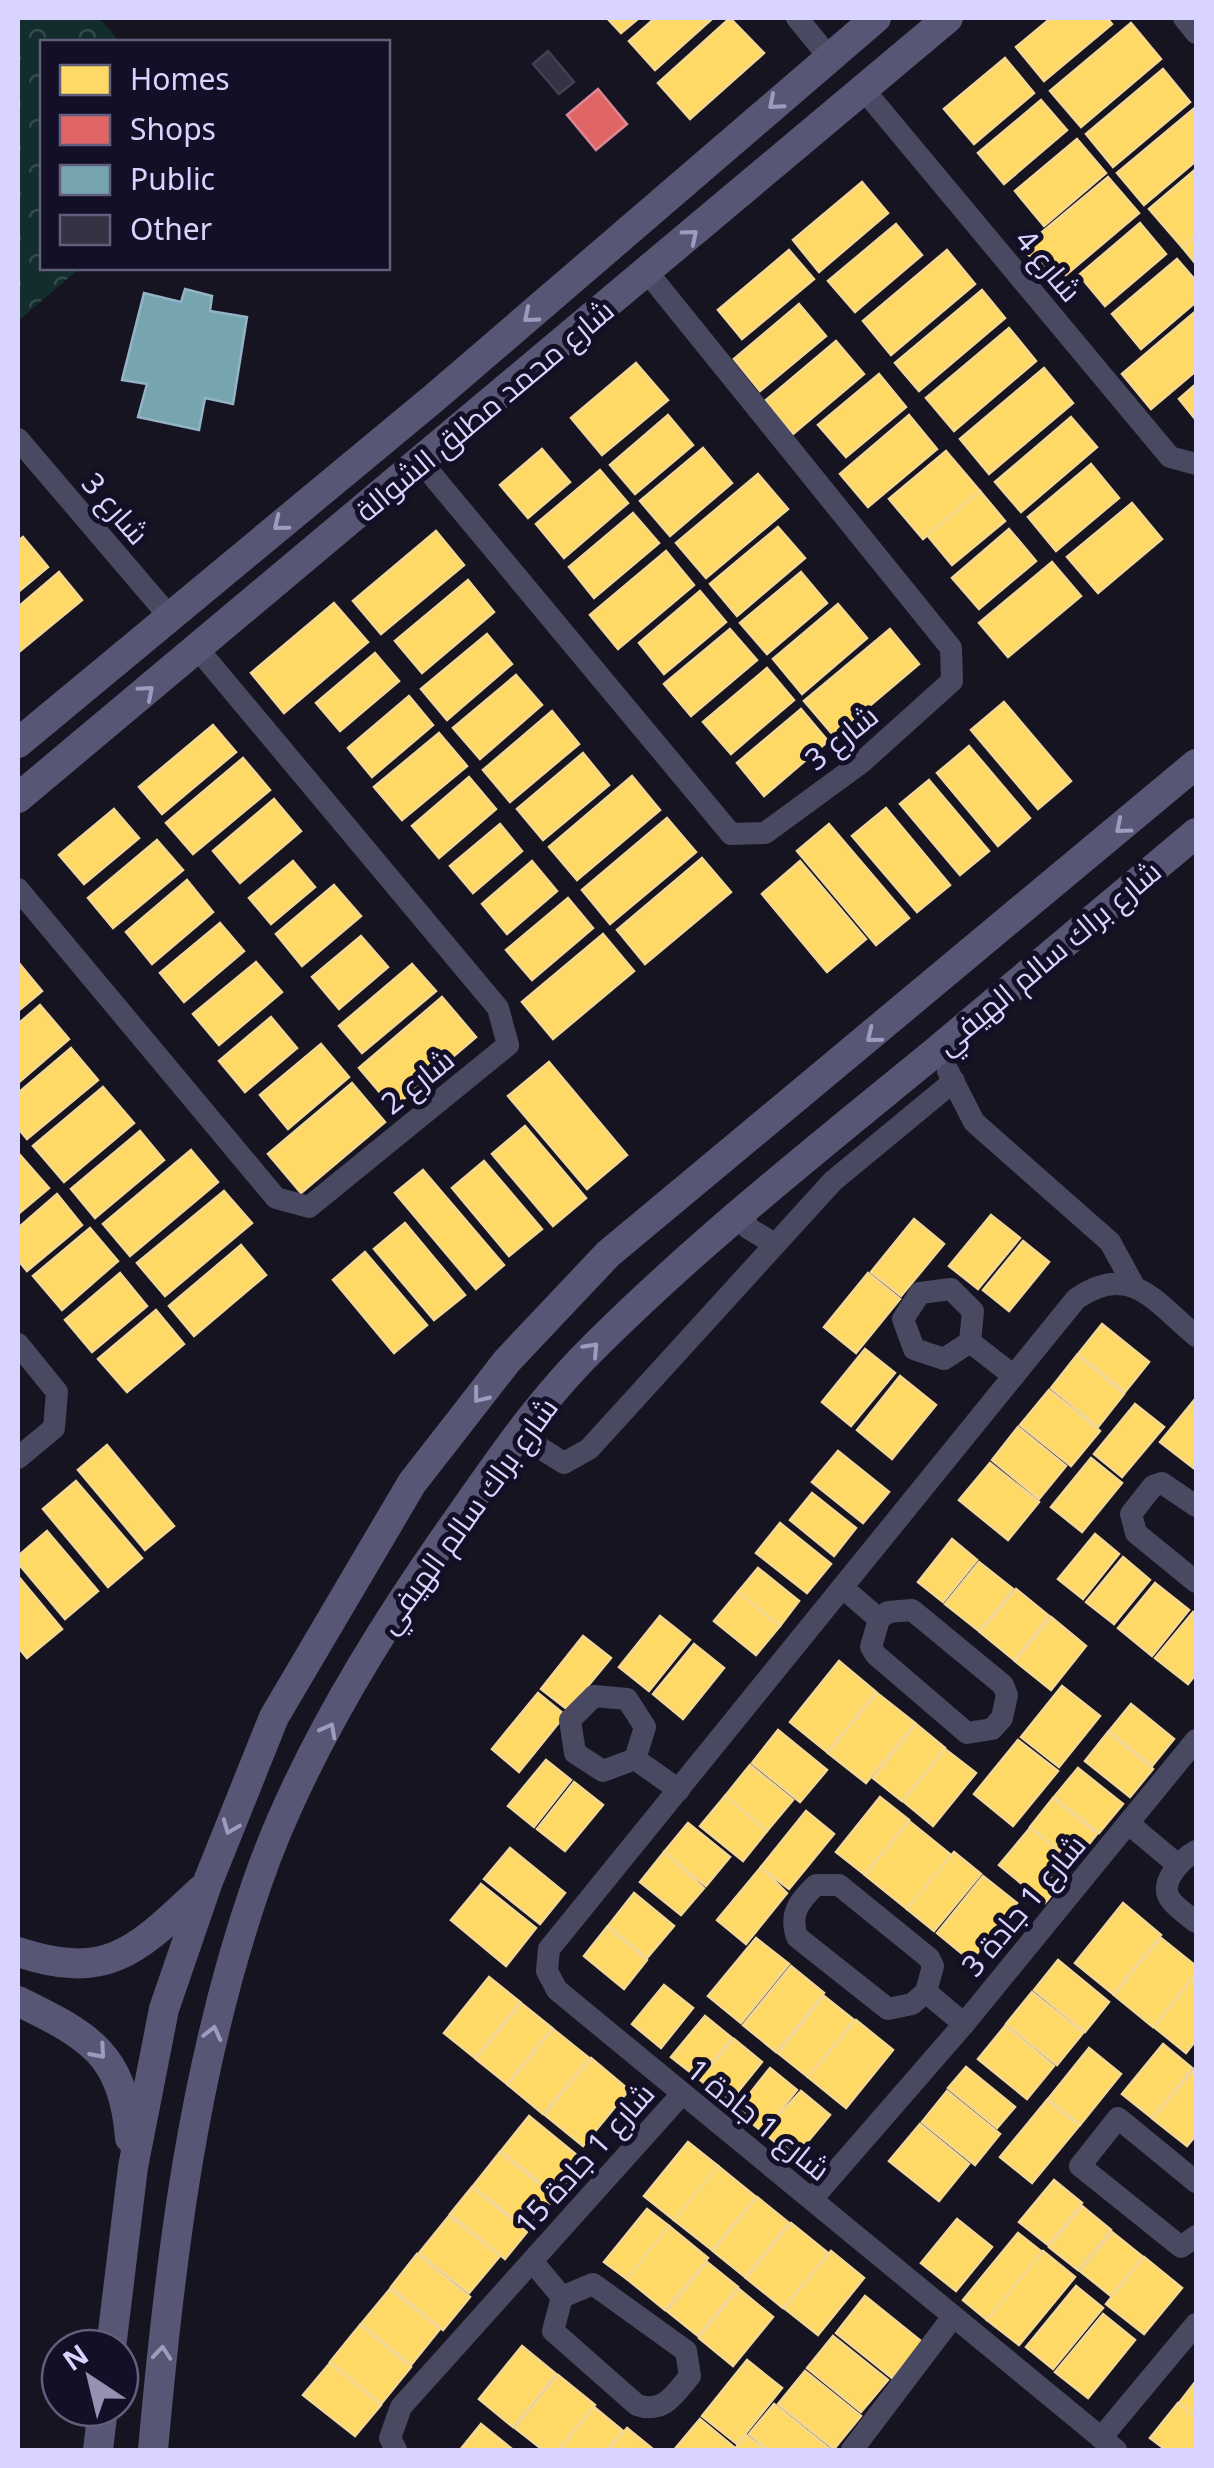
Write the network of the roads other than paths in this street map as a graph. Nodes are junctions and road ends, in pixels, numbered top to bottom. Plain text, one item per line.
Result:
1 (797, 18) edge
2 (876, 18) edge
3 (1184, 18) edge
4 (944, 20) edge
5 (1196, 33) edge
6 (829, 57) junction
7 (864, 90) junction
8 (648, 273) junction
9 (18, 439) edge
10 (422, 463) junction
11 (1196, 464) edge
12 (169, 616) junction
13 (197, 648) junction
14 (76, 694) junction
15 (102, 730) junction
16 (18, 744) edge
17 (1196, 764) edge
18 (43, 777) junction
19 (18, 798) edge
20 (1196, 833) edge
21 (18, 889) edge
22 (910, 1006) junction
23 (936, 1051) junction
24 (954, 1081) junction
25 (770, 1120) junction
26 (804, 1159) junction
27 (742, 1211) junction
28 (773, 1243) junction
29 (1133, 1284) junction
30 (1196, 1336) edge
31 (970, 1342) dead end
32 (18, 1344) edge
33 (1014, 1376) junction
34 (518, 1434) junction
35 (18, 1458) edge
36 (1196, 1506) edge
37 (1196, 1582) edge
38 (843, 1588) junction
39 (879, 1619) junction
40 (1196, 1740) edge
41 (635, 1759) dead end
42 (678, 1790) junction
43 (1129, 1824) junction
44 (1187, 1858) edge
45 (207, 1884) junction
46 (1196, 1922) edge
47 (18, 1952) edge
48 (926, 1992) junction
49 (18, 2000) edge
50 (964, 2024) junction
51 (681, 2095) junction
52 (133, 2168) junction
53 (1196, 2182) edge
54 (812, 2199) junction
55 (1196, 2236) edge
56 (532, 2261) junction
57 (562, 2297) junction
58 (952, 2318) junction
59 (1196, 2324) edge
60 (113, 2328) edge
61 (1108, 2444) edge
62 (153, 2450) edge
63 (396, 2450) edge
64 (852, 2450) edge

1 - 6 street
2 - 6 main road, شارع محمد مطلق الشوالة
3 - 5 street
4 - 7 main road, شارع محمد مطلق الشوالة
6 -> 12 main road, شارع محمد مطلق الشوالة
8 -> 7 main road, شارع محمد مطلق الشوالة
7 - 11 street, شارع 4
8 - 10 main road, شارع محمد مطلق الشوالة
8 - 10 street, شارع 3
9 - 12 street, شارع 3
10 - 13 main road, شارع محمد مطلق الشوالة
12 - 14 main road, شارع محمد مطلق الشوالة
15 -> 13 main road, شارع محمد مطلق الشوالة
13 - 21 street, شارع 2
14 - 15 main road
14 - 16 main road, شارع محمد مطلق الشوالة
15 - 18 main road, شارع محمد مطلق الشوالة
16 - 18 main road
17 -> 22 main road, شارع براك سالم الهيفي
18 - 19 main road, شارع محمد مطلق الشوالة
20 - 23 main road, شارع براك سالم الهيفي
22 - 23 main road
22 -> 25 main road, شارع براك سالم الهيفي
23 - 24 street
23 - 26 main road, شارع براك سالم الهيفي
24 - 28 street
24 - 29 street
25 - 26 main road
25 -> 45 main road, شارع براك سالم الهيفي
26 - 27 main road, شارع براك سالم الهيفي
27 - 28 street
34 -> 27 main road, شارع براك سالم الهيفي
28 - 34 street
29 - 30 street
29 - 33 street, شارع 1 جادة 1
31 - 33 street
32 - 35 street
33 - 38 street, شارع 1 جادة 1
62 -> 34 main road, شارع براك سالم الهيفي
36 - 37 street
38 - 39 street
38 - 42 street, شارع 1 جادة 1
39 - 39 street
40 - 43 street, شارع 1 جادة 3
41 - 42 street
42 - 51 street, شارع 1 جادة 1
43 - 44 street, شارع 1 جادة 3
43 - 50 street, شارع 1 جادة 3
44 - 46 street, شارع 1 جادة 3
45 - 47 main road
45 - 52 main road, شارع براك سالم الهيفي
48 - 48 street, شارع 1 جادة 3
48 - 50 street, شارع 1 جادة 3
49 -> 52 main road
50 - 54 street, شارع 1 جادة 3
51 - 54 street, شارع 1 جادة 1
51 - 56 street, شارع 1 جادة 15
52 - 60 main road, شارع براك سالم الهيفي
53 - 55 street
54 - 58 street, شارع 1 جادة 1
56 - 57 street, شارع 1 جادة 15
56 - 63 street, شارع 1 جادة 15
57 - 57 street
58 - 61 street, شارع 1 جادة 1
58 - 64 street
59 - 61 street

